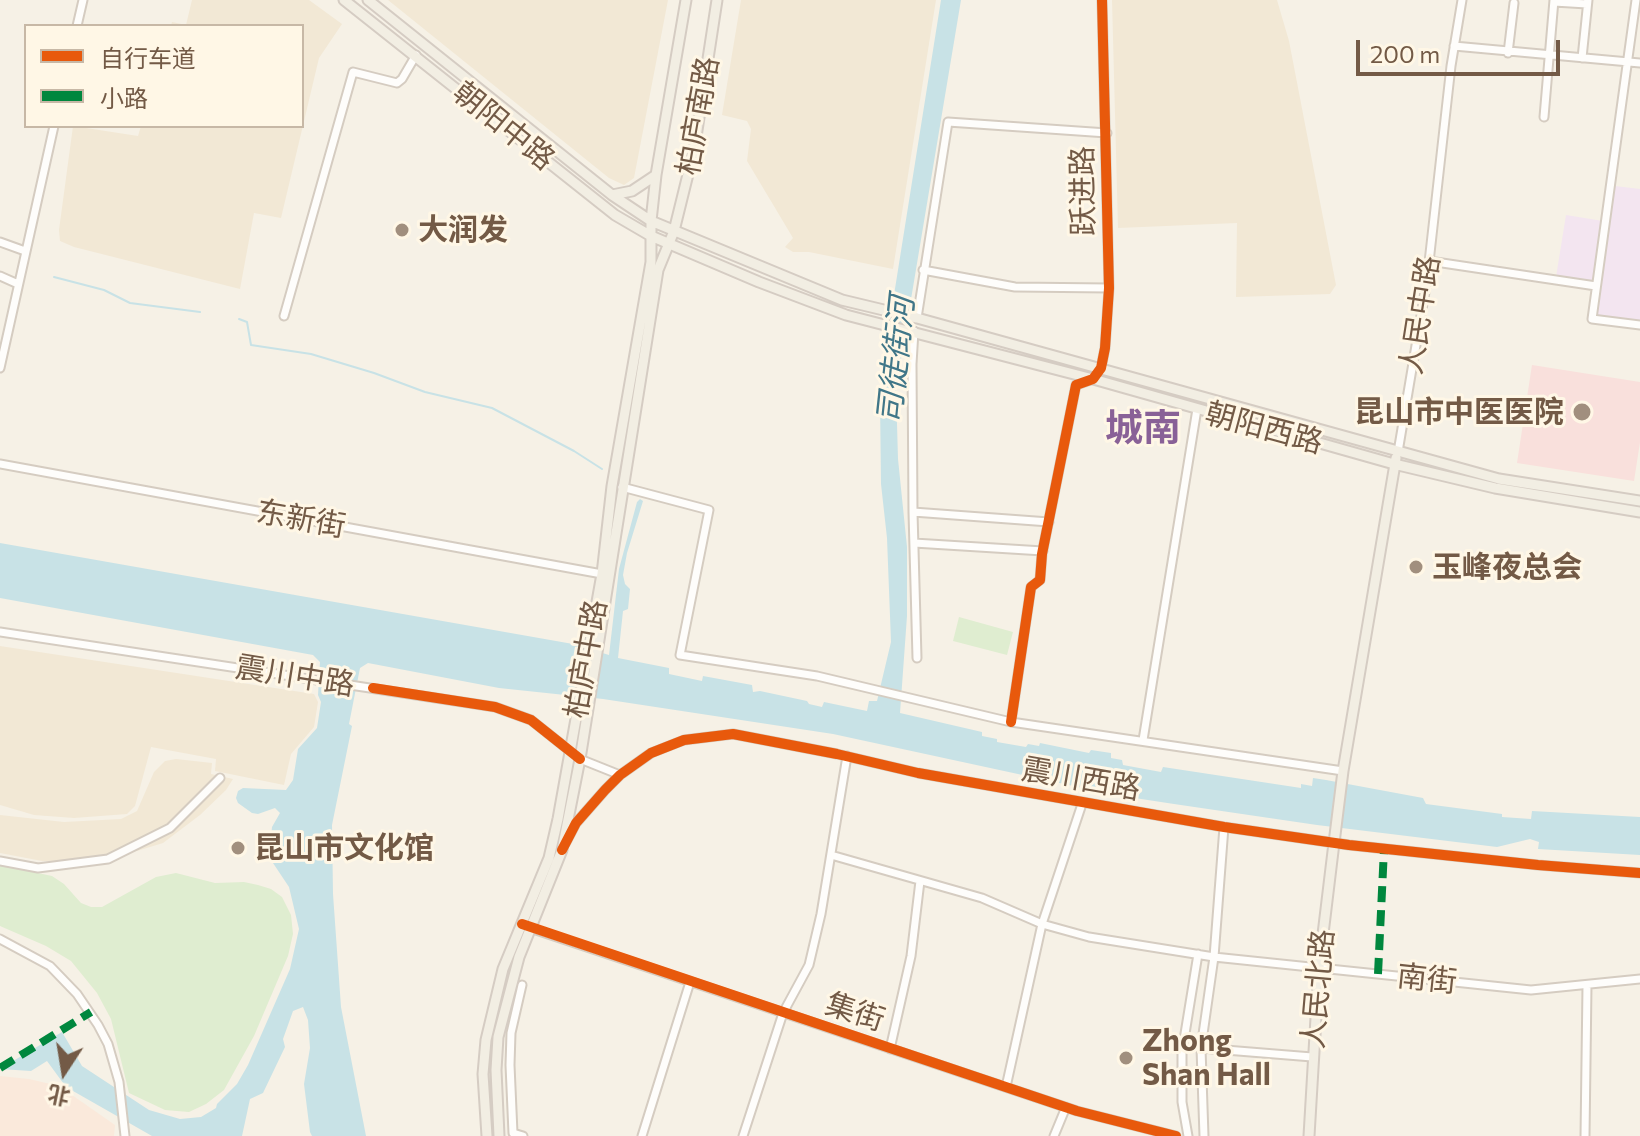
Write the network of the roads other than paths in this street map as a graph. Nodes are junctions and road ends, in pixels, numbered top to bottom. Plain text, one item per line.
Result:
1 (83, 0) edge
2 (344, 0) edge
3 (368, 0) edge
4 (686, 0) edge
5 (717, 0) edge
6 (1102, 0) edge
7 (1462, 0) edge
8 (1554, 1) edge
9 (1587, 2) edge
10 (1514, 3) dead end
11 (1637, 6) edge
12 (77, 24) edge
13 (1454, 46) junction
14 (1508, 53) junction
15 (416, 55) junction
16 (1549, 56) junction
17 (1582, 58) junction
18 (1627, 62) junction
19 (1640, 63) edge
20 (1544, 117) dead end
21 (54, 128) edge
22 (1107, 133) junction
23 (656, 175) junction
24 (612, 195) junction
25 (651, 221) junction
26 (674, 231) junction
27 (651, 236) junction
28 (0, 242) edge
29 (668, 244) junction
30 (25, 251) junction
31 (1429, 261) junction
32 (923, 270) junction
33 (0, 276) edge
34 (18, 284) junction
35 (1596, 286) junction
36 (1109, 288) junction
37 (284, 316) dead end
38 (914, 317) junction
39 (1640, 325) edge
40 (911, 330) junction
41 (0, 368) edge
42 (1101, 368) junction
43 (1093, 379) junction
44 (1197, 409) junction
45 (1398, 452) junction
46 (0, 464) edge
47 (1394, 464) junction
48 (622, 487) junction
49 (1640, 501) edge
50 (913, 512) junction
51 (1640, 512) edge
52 (1049, 522) junction
53 (914, 543) junction
54 (1043, 551) junction
55 (602, 574) junction
56 (596, 630) junction
57 (0, 632) edge
58 (917, 658) dead end
59 (1011, 722) junction
60 (1143, 740) junction
61 (570, 752) junction
62 (847, 756) junction
63 (580, 759) junction
64 (1343, 771) junction
65 (620, 775) junction
66 (220, 778) dead end
67 (1082, 804) junction
68 (1224, 827) junction
69 (1334, 843) junction
70 (562, 850) junction
71 (831, 855) junction
72 (0, 861) edge
73 (1640, 873) edge
74 (920, 881) junction
75 (522, 924) junction
76 (1042, 924) junction
77 (532, 930) junction
78 (0, 939) edge
79 (1198, 954) junction
80 (1214, 957) junction
81 (1319, 967) junction
82 (1640, 979) edge
83 (690, 982) junction
84 (522, 985) dead end
85 (1587, 986) junction
86 (783, 1013) junction
87 (1201, 1048) junction
88 (890, 1049) junction
89 (1312, 1057) junction
90 (1006, 1087) junction
91 (1066, 1107) junction
92 (125, 1136) edge
93 (487, 1136) edge
94 (499, 1136) edge
95 (523, 1136) edge
96 (642, 1136) edge
97 (743, 1136) edge
98 (1054, 1136) edge
99 (1176, 1136) edge
100 (1188, 1136) edge
101 (1204, 1136) edge
102 (1309, 1136) edge
103 (1585, 1136) edge

1 - 12 street
2 - 15 main road, 朝阳中路
3 - 24 main road, 朝阳中路
4 - 23 main road, 柏庐南路
5 - 26 main road, 柏庐南路
6 - 22 street, 跃进路
7 - 13 street, 人民中路
8 - 9 street
8 - 16 street
9 - 17 street
10 - 14 street
11 - 18 street
13 - 14 street
13 - 31 street, 人民中路
14 - 16 street
15 - 27 main road, 朝阳中路
15 - 37 street
16 - 17 street
16 - 20 street
17 - 18 street
18 - 19 street
18 - 35 street
21 - 30 street
22 - 32 street
22 - 36 street, 跃进路
23 - 24 main road
23 - 25 main road, 柏庐南路
24 - 25 main road, 朝阳中路
25 - 26 main road, 朝阳中路
25 - 27 main road, 柏庐中路
26 - 29 main road, 柏庐中路
26 - 38 main road, 朝阳西路
27 - 29 main road, 朝阳中路
27 - 55 main road, 柏庐中路
28 - 30 street
29 - 40 main road, 朝阳西路
29 - 48 main road, 柏庐中路
30 - 34 street
31 - 35 street
31 - 45 street, 人民中路
32 - 36 street
32 - 38 street
33 - 34 street
34 - 41 street
35 - 39 street
36 - 42 street, 跃进路
38 - 42 main road, 朝阳西路
40 - 43 main road, 朝阳西路
40 - 50 street
42 - 43 street, 跃进路
42 - 45 main road, 朝阳西路
43 - 44 main road, 朝阳西路
43 - 52 street, 跃进路
44 - 47 main road, 朝阳西路
44 - 60 street
45 - 47 main road, 人民中路
45 - 49 main road, 朝阳西路
46 - 55 street, 东新街
47 - 51 main road, 朝阳西路
47 - 64 main road, 人民中路
48 - 56 main road, 柏庐中路
48 - 59 street
50 - 52 street
50 - 53 street
52 - 54 street
53 - 54 street
53 - 58 street
54 - 59 street
55 - 56 main road, 柏庐中路
56 - 61 main road, 柏庐中路
56 - 63 main road, 柏庐中路
57 - 61 street, 震川中路
59 - 60 street
60 - 64 street
61 - 63 street, 震川中路
61 - 75 main road, 柏庐中路
62 - 65 street, 震川西路
62 - 67 street, 震川西路
62 - 71 street
63 - 65 street, 震川中路
63 - 70 main road, 柏庐中路
64 - 69 main road, 人民北路
65 - 70 street, 震川西路
66 - 72 street
67 - 68 street, 震川西路
67 - 76 street
68 - 69 street, 震川西路
68 - 80 street
69 - 73 street, 震川西路
69 - 81 main road, 人民北路
70 - 77 main road, 柏庐中路
71 - 74 street, 南街
71 - 86 street
74 - 76 street, 南街
74 - 88 street
75 - 77 street, 集街
75 - 93 main road, 柏庐中路
76 - 79 street, 南街
76 - 90 street
77 - 83 street, 集街
77 - 94 main road, 柏庐中路
78 - 92 street
79 - 80 street, 南街
79 - 100 street
80 - 81 street, 南街
80 - 87 street
81 - 85 street, 南街
81 - 89 main road, 人民北路
82 - 85 street, 南街
83 - 86 street, 集街
83 - 96 street
84 - 95 street
85 - 103 street
86 - 88 street, 集街
86 - 97 street
87 - 89 street
87 - 101 street
88 - 90 street, 集街
89 - 102 main road, 人民北路
90 - 91 street, 集街
91 - 98 street
91 - 99 street, 集街

